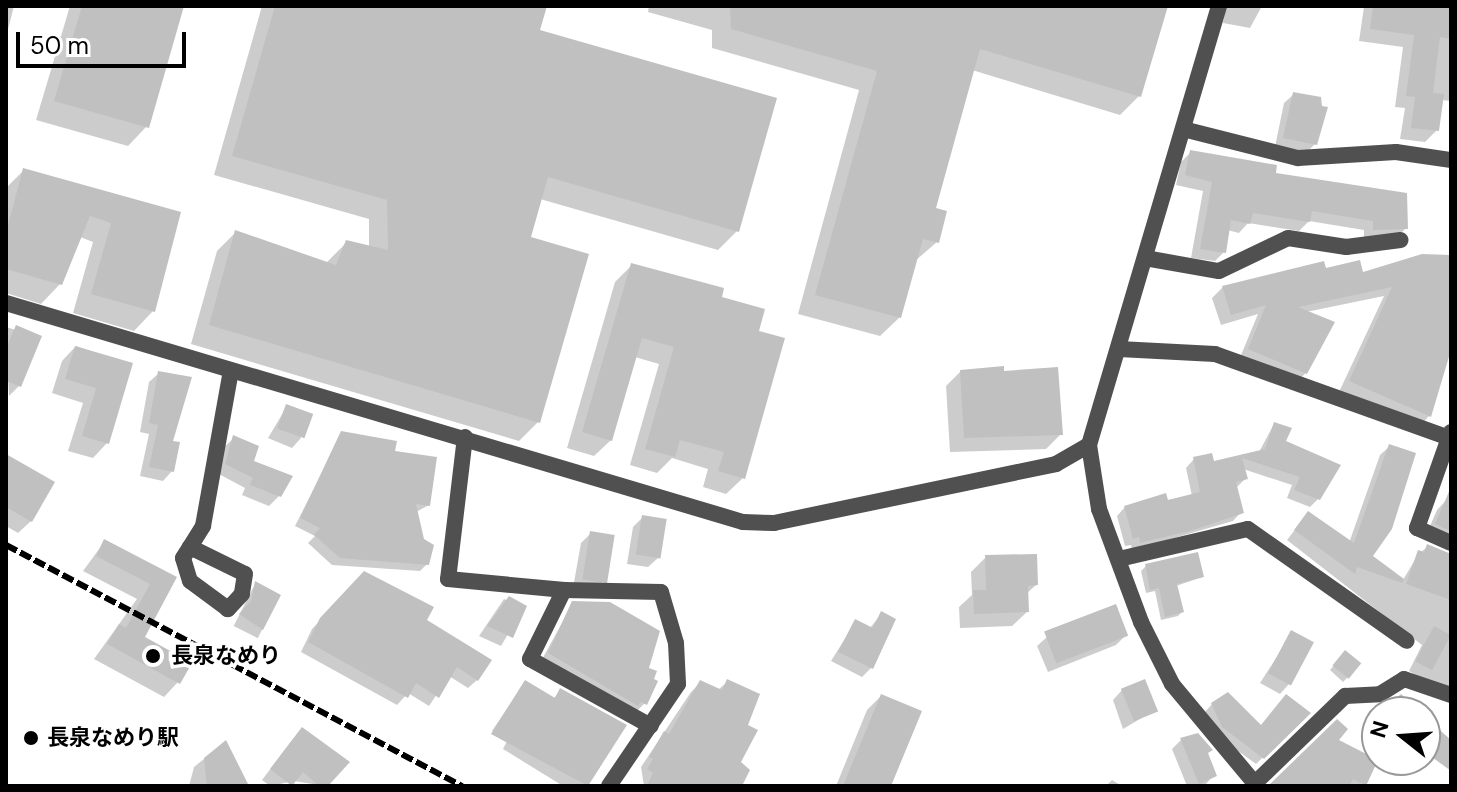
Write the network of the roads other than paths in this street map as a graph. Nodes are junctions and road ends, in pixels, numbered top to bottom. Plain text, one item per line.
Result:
1 (1219, 6) edge
2 (1183, 129) junction
3 (1451, 160) edge
4 (1401, 240) dead end
5 (1145, 258) junction
6 (6, 303) edge
7 (1119, 349) junction
8 (231, 370) junction
9 (1450, 435) edge
10 (465, 437) junction
11 (1089, 445) junction
12 (1451, 543) edge
13 (190, 547) dead end
14 (1119, 559) junction
15 (564, 590) junction
16 (1407, 641) dead end
17 (1451, 695) edge
18 (651, 726) junction
19 (1255, 785) edge
20 (609, 786) edge

1 - 2 street
2 - 3 street
2 - 5 street
4 - 5 street
5 - 7 street
6 - 8 street
7 - 9 street
7 - 11 street
8 - 10 street
8 - 13 street
9 - 12 street
10 - 11 street
10 - 15 street
11 - 14 street
14 - 16 street
14 - 19 street
15 - 18 street
15 - 18 street
17 - 19 street
18 - 20 street

